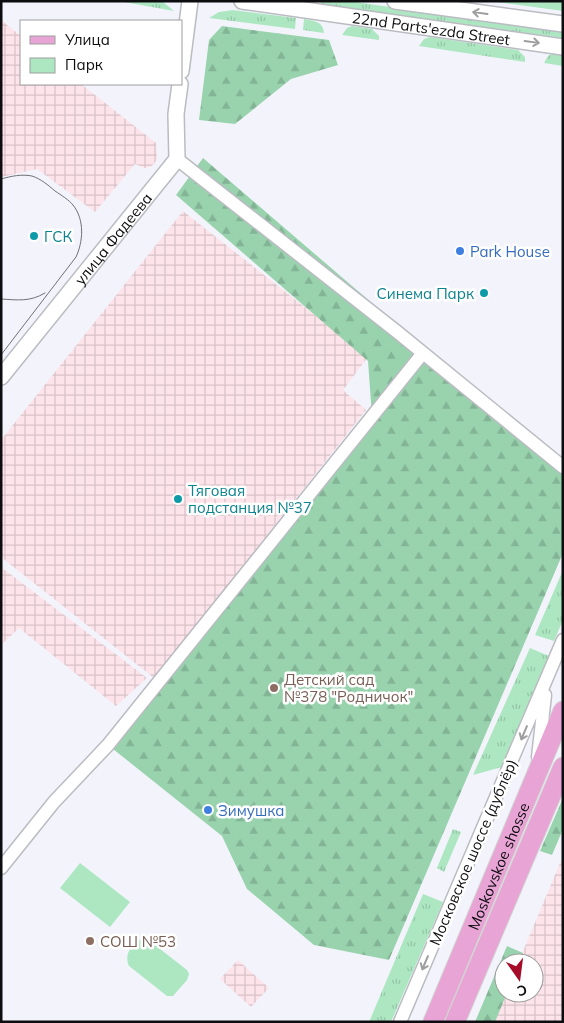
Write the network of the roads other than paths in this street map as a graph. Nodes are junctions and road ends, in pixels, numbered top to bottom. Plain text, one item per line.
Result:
1 (190, 1) edge
2 (242, 1) edge
3 (395, 1) edge
4 (280, 4) edge
5 (315, 6) edge
6 (563, 24) edge
7 (563, 47) edge
8 (182, 63) edge
9 (180, 85) edge
10 (176, 159) junction
11 (423, 354) junction
12 (1, 377) edge
13 (563, 467) edge
14 (563, 640) edge
15 (546, 682) junction
16 (563, 710) edge
17 (563, 739) edge
18 (563, 767) edge
19 (537, 772) junction
20 (533, 809) junction
21 (1, 868) edge
22 (400, 1022) edge
23 (433, 1022) edge
24 (443, 1022) edge
25 (455, 1022) edge

1 - 8 street
2 - 4 street, 22nd Parts'ezda Street
6 -> 3 street, 22nd Parts'ezda Street
4 - 5 street, 22nd Parts'ezda Street
5 -> 7 street, 22nd Parts'ezda Street
9 - 10 street
10 - 11 street
10 - 12 street, улица Фадеева
11 - 13 street
11 - 21 street
14 - 15 street, Московское шоссе (дублёр)
15 - 19 street, Московское шоссе (дублёр)
15 -> 22 street, Московское шоссе (дублёр)
16 - 19 main road, Moskovskoe shosse
17 - 20 main road, Moskovskoe shosse
18 - 25 main road, Moskovskoe shosse
19 - 20 street, Московское шоссе (дублёр)
19 - 23 main road, Moskovskoe shosse
20 - 24 main road, Moskovskoe shosse

